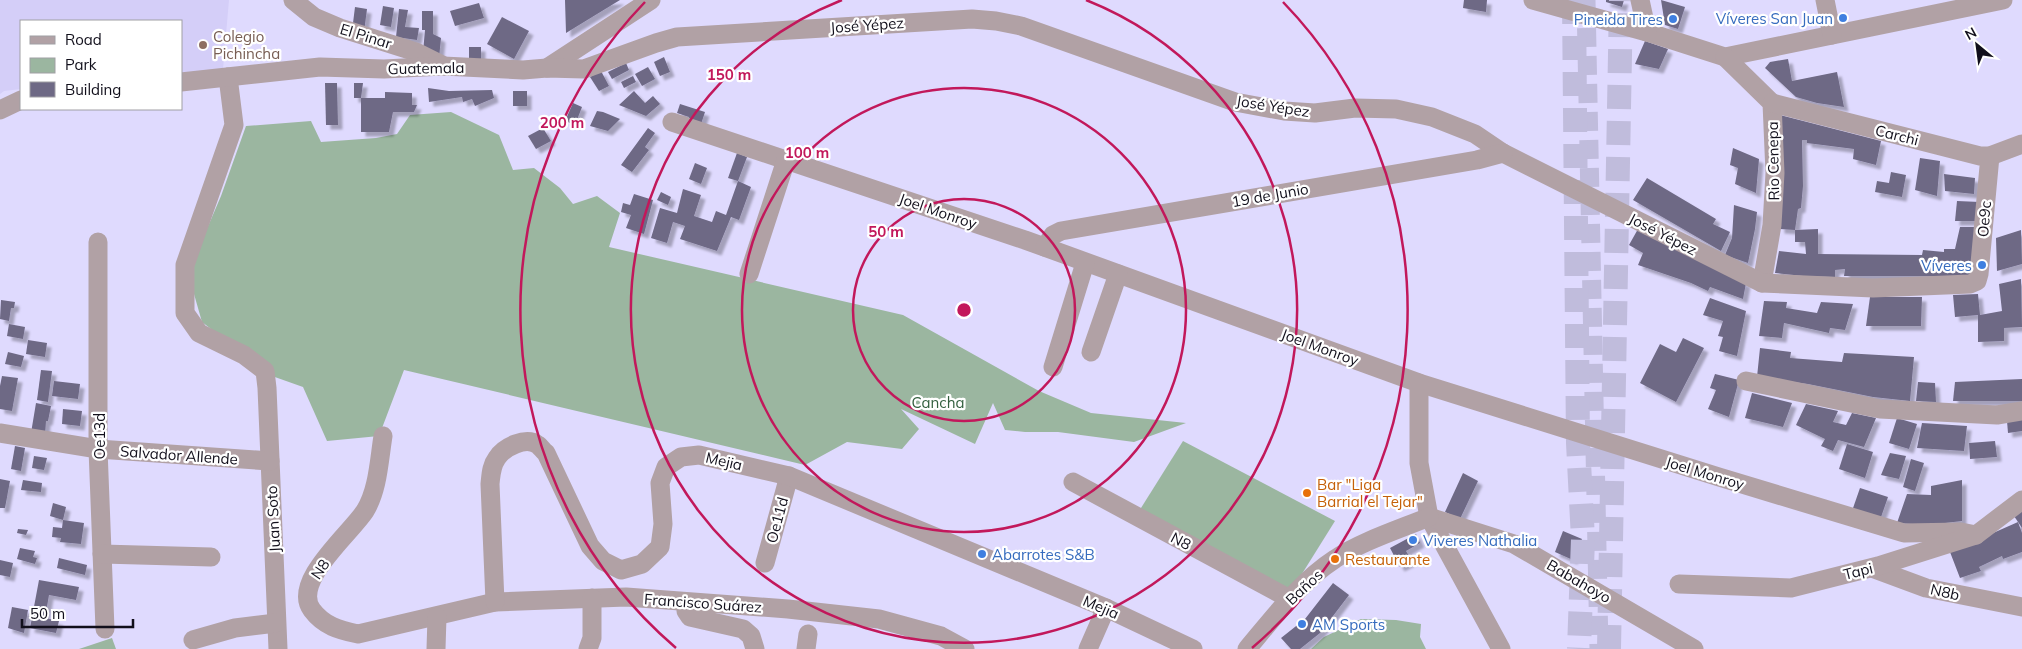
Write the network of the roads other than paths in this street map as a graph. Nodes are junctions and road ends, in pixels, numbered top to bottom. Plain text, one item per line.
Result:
1 (293, 0) edge
2 (651, 0) edge
3 (1533, 0) edge
4 (1640, 0) edge
5 (1825, 0) edge
6 (2003, 0) edge
7 (1647, 32) junction
8 (1832, 35) junction
9 (1725, 57) junction
10 (443, 66) junction
11 (547, 68) junction
12 (228, 77) junction
13 (182, 82) edge
14 (20, 100) edge
15 (1772, 104) junction
16 (0, 110) edge
17 (672, 122) dead end
18 (2022, 144) edge
19 (1503, 153) junction
20 (1990, 156) junction
21 (786, 160) junction
22 (98, 242) dead end
23 (1045, 248) junction
24 (1085, 263) junction
25 (749, 274) dead end
26 (1118, 274) junction
27 (1977, 281) joint
28 (1762, 283) junction
29 (1091, 352) dead end
30 (1052, 368) dead end
31 (1746, 381) dead end
32 (1419, 383) junction
33 (2022, 411) edge
34 (0, 432) edge
35 (383, 436) dead end
36 (98, 449) junction
37 (270, 461) junction
38 (788, 476) junction
39 (1074, 482) dead end
40 (2022, 500) edge
41 (1429, 517) junction
42 (1976, 536) junction
43 (102, 554) junction
44 (211, 556) dead end
45 (765, 564) dead end
46 (1872, 568) junction
47 (1680, 584) dead end
48 (592, 598) junction
49 (1290, 599) junction
50 (496, 602) junction
51 (687, 603) junction
52 (2022, 607) edge
53 (1106, 608) junction
54 (436, 616) junction
55 (276, 623) junction
56 (104, 629) dead end
57 (193, 640) dead end
58 (278, 649) edge
59 (436, 649) edge
60 (588, 649) edge
61 (755, 649) edge
62 (965, 649) edge
63 (1088, 649) edge
64 (1193, 649) edge
65 (1247, 649) edge
66 (1501, 649) edge
67 (1694, 649) edge

1 - 10 street, El Pinar
2 - 11 street, Guatemala
3 - 7 street
4 - 7 street
5 - 8 street
6 - 8 street
7 - 9 street
8 - 9 street
9 - 15 street, Rio Cenepa
10 - 11 street, Guatemala
10 - 12 street, Guatemala
11 - 19 street, José Yépez
12 - 13 street, Guatemala
12 - 37 street, Juan Soto
14 - 16 street
15 - 20 street, Carchi
15 - 28 street, Rio Cenepa
17 - 21 street, Joel Monroy
18 - 20 street, Carchi
19 - 23 street, 19 de Junio
19 - 28 street, José Yépez
20 - 27 street, Oe9c
21 - 23 street, Joel Monroy
21 - 25 street
22 - 36 street, Oe13d
23 - 24 street, Joel Monroy
24 - 26 street, Joel Monroy
24 - 30 street
26 - 29 street
26 - 32 street, Joel Monroy
27 - 28 street, José Yépez
31 - 33 street
32 - 41 street
32 - 42 street, Joel Monroy
34 - 36 street, Salvador Allende
35 - 54 street, N8
36 - 37 street, Salvador Allende
36 - 43 street, Oe13d
37 - 55 street, Juan Soto
38 - 45 street, Oe11d
38 - 50 street, Mejia
38 - 53 street, Mejia
39 - 49 street, N8
40 - 42 street, Tapi
41 - 49 street, Baños
41 - 66 street
41 - 67 street, Babahoyo
42 - 46 street, Tapi
43 - 44 street
43 - 56 street, Oe13d
46 - 47 street, Tapi
46 - 52 street, N8b
48 - 50 street, Francisco Suárez
48 - 51 street, Francisco Suárez
48 - 60 street
49 - 65 street, Baños
50 - 54 street, Francisco Suárez
51 - 61 street
51 - 62 street, Francisco Suárez
53 - 63 street
53 - 64 street, Mejia
54 - 59 street
55 - 57 street
55 - 58 street, Juan Soto

